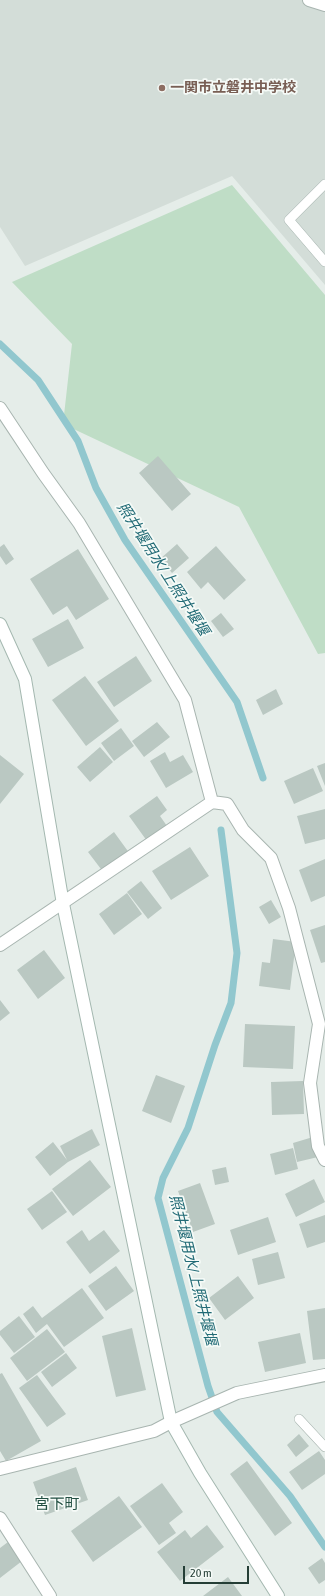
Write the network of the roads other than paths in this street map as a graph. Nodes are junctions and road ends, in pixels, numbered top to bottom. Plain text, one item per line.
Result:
1 (308, 0) edge
2 (325, 5) edge
3 (325, 184) edge
4 (325, 262) edge
5 (2, 414) edge
6 (0, 624) edge
7 (212, 802) junction
8 (63, 904) junction
9 (0, 945) edge
10 (325, 1160) edge
11 (325, 1375) edge
12 (300, 1419) dead end
13 (171, 1422) junction
14 (325, 1447) edge
15 (0, 1469) edge
16 (0, 1518) edge
17 (50, 1596) edge
18 (278, 1596) edge

1 - 2 street
3 - 4 lane
5 - 7 street
6 - 8 street
7 - 8 street
7 - 10 street
8 - 9 street
8 - 13 street
11 - 13 street
12 - 14 lane
13 - 15 street
13 - 18 street
16 - 17 street

